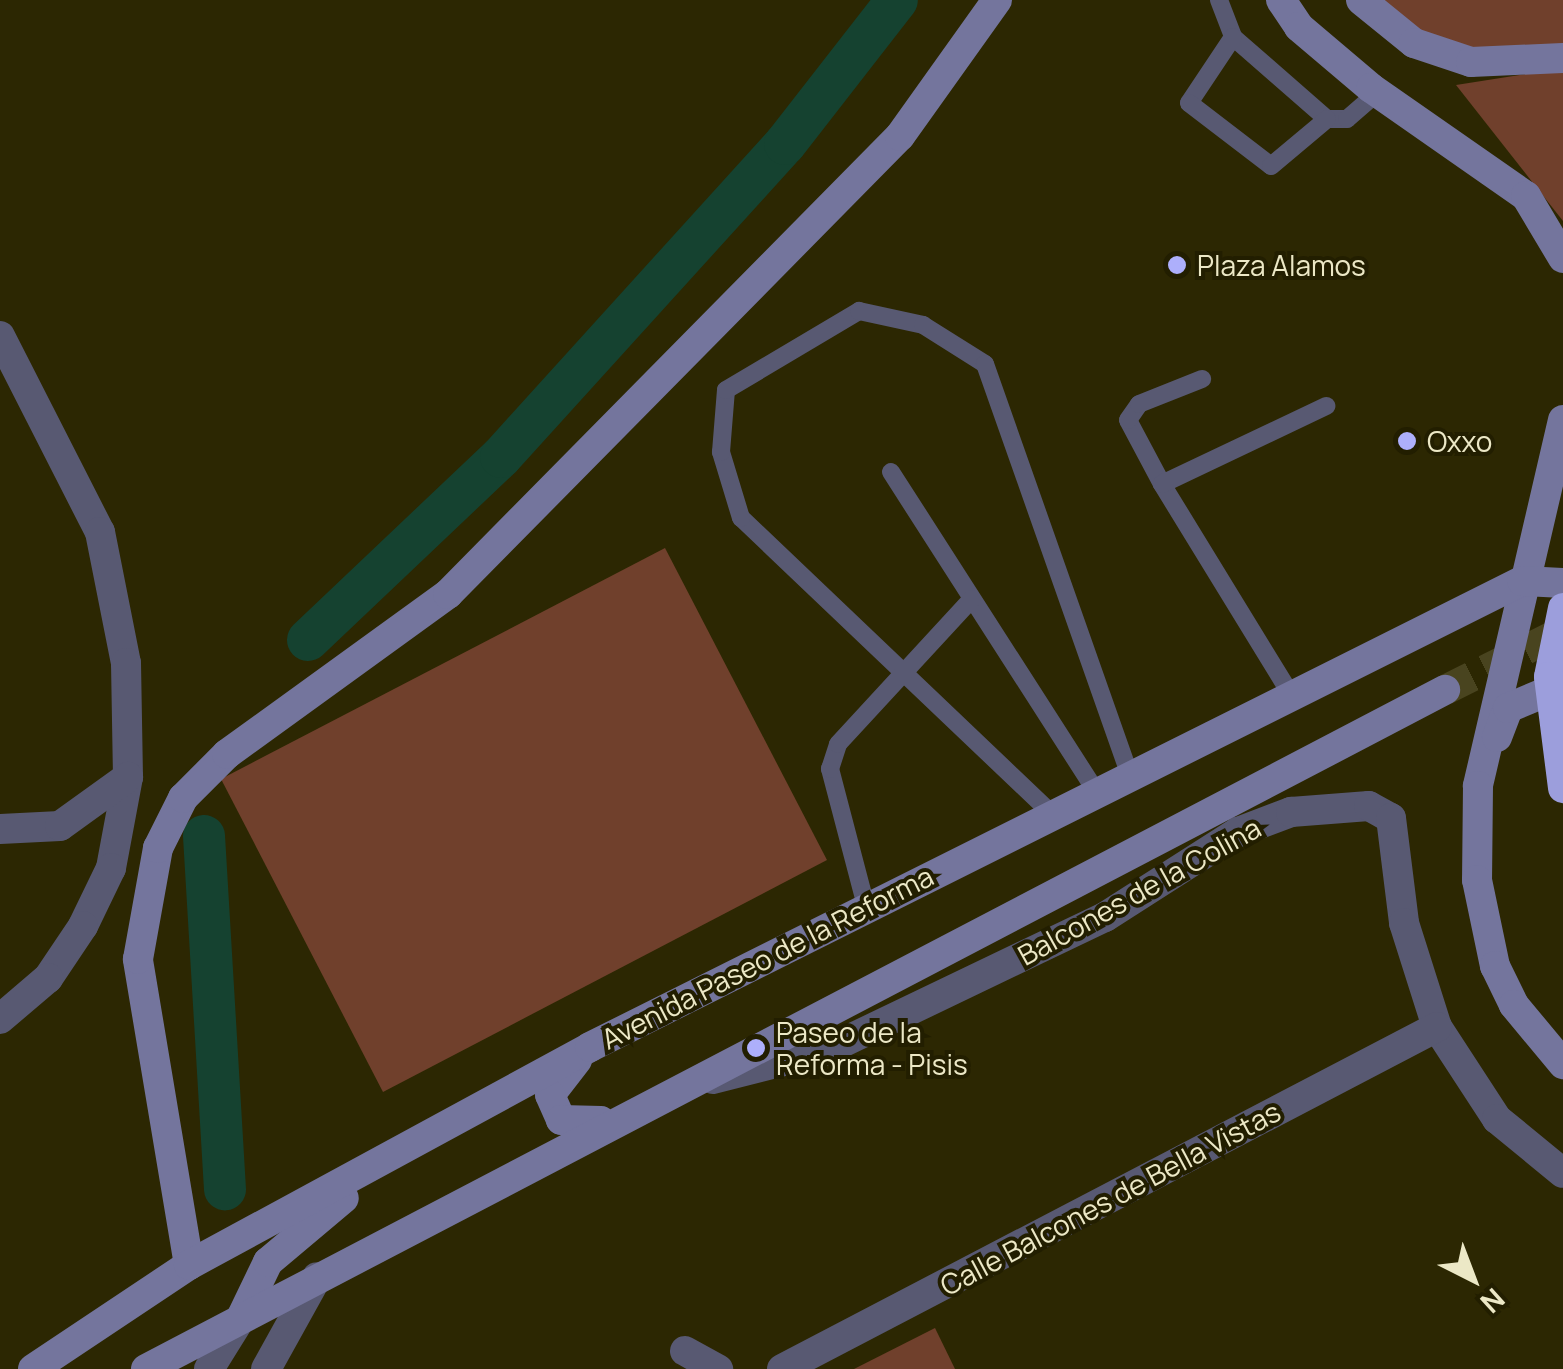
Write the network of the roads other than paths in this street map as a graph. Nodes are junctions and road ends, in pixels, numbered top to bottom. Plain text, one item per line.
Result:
1 (997, 0) edge
2 (1219, 0) edge
3 (1281, 0) edge
4 (1361, 0) edge
5 (1233, 37) junction
6 (1563, 58) edge
7 (1377, 93) junction
8 (1327, 119) junction
9 (1563, 258) edge
10 (0, 336) edge
11 (1202, 379) dead end
12 (1326, 406) dead end
13 (1563, 420) edge
14 (891, 472) dead end
15 (1162, 484) junction
16 (1522, 581) junction
17 (1563, 583) edge
18 (972, 599) junction
19 (1563, 608) edge
20 (902, 671) junction
21 (1563, 685) edge
22 (1445, 690) tunnel mouth
23 (1290, 693) junction
24 (1129, 773) junction
25 (128, 777) junction
26 (1478, 786) junction
27 (1563, 788) edge
28 (1095, 790) junction
29 (1051, 812) junction
30 (0, 829) edge
31 (866, 906) junction
32 (0, 1018) edge
33 (1437, 1027) junction
34 (590, 1047) junction
35 (1563, 1064) edge
36 (537, 1076) junction
37 (676, 1088) junction
38 (626, 1112) junction
39 (1563, 1173) edge
40 (188, 1264) junction
41 (317, 1276) junction
42 (242, 1316) junction
43 (685, 1351) dead end
44 (32, 1369) edge
45 (146, 1369) edge
46 (208, 1369) edge
47 (266, 1369) edge
48 (718, 1369) edge
49 (782, 1369) edge

1 - 40 street
2 - 5 lane
3 - 7 street
4 - 6 street
5 - 8 lane
5 - 8 lane
7 - 8 lane
7 - 9 street
10 - 25 street
11 - 15 lane
12 - 15 lane
13 - 16 street
14 - 18 lane
15 - 23 lane
16 - 17 street
16 - 23 street, Avenida Paseo de la Reforma
16 - 26 street
18 - 20 lane
18 - 28 lane
19 - 27 highway
20 - 24 lane
20 - 29 lane
20 - 31 lane
21 - 26 street
22 - 37 street
23 - 24 street, Avenida Paseo de la Reforma
24 - 28 street, Avenida Paseo de la Reforma
25 - 30 street
25 - 32 street
26 - 35 street
28 - 29 street, Avenida Paseo de la Reforma
29 - 31 street, Avenida Paseo de la Reforma
31 - 34 street, Avenida Paseo de la Reforma
33 - 37 street, Balcones de la Colina
33 - 39 street, Balcones de la Colina
33 - 49 street, Calle Balcones de Bella Vistas
34 - 36 street, Avenida Paseo de la Reforma
34 - 38 street
36 - 40 street, Avenida Paseo de la Reforma
36 - 42 street
37 - 38 street
38 - 41 street
40 - 44 street, Avenida Paseo de la Reforma
41 - 42 street
41 - 47 street
42 - 45 street
42 - 46 street
43 - 48 street

